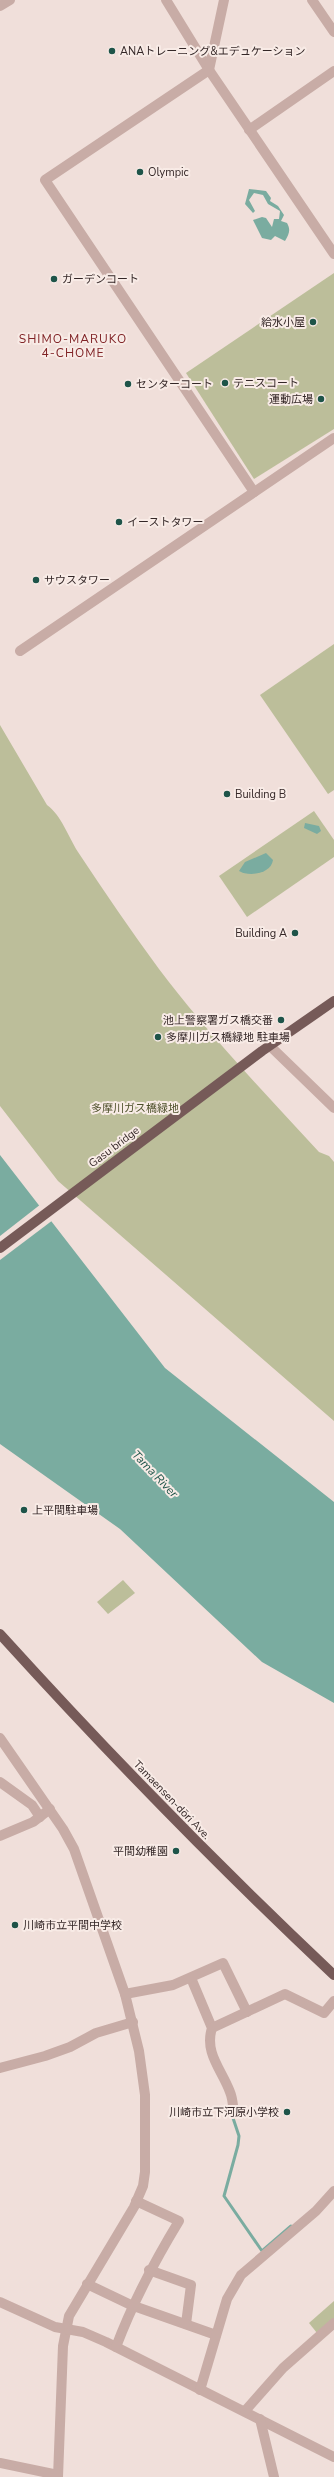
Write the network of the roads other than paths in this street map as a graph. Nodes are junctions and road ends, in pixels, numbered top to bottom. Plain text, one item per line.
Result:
1 (10, 0) edge
2 (166, 0) edge
3 (224, 0) edge
4 (312, 0) edge
5 (0, 6) edge
6 (334, 32) edge
7 (209, 70) junction
8 (334, 71) edge
9 (249, 130) junction
10 (334, 254) edge
11 (334, 438) edge
12 (254, 492) junction
13 (20, 651) dead end
14 (334, 1001) edge
15 (266, 1048) junction
16 (334, 1108) edge
17 (0, 1248) edge
18 (0, 1634) edge
19 (0, 1738) edge
20 (0, 1782) edge
21 (50, 1809) junction
22 (40, 1817) junction
23 (0, 1836) edge
24 (334, 1975) edge
25 (191, 1978) junction
26 (125, 1994) junction
27 (334, 2001) edge
28 (246, 2012) junction
29 (133, 2022) junction
30 (212, 2028) junction
31 (0, 2068) edge
32 (234, 2114) dead end
33 (334, 2191) edge
34 (136, 2201) junction
35 (149, 2270) junction
36 (87, 2284) junction
37 (0, 2302) edge
38 (131, 2305) junction
39 (334, 2323) edge
40 (186, 2324) junction
41 (66, 2329) junction
42 (216, 2335) junction
43 (116, 2347) junction
44 (200, 2390) junction
45 (245, 2411) junction
46 (260, 2419) junction
47 (334, 2457) edge
48 (0, 2462) edge
49 (58, 2476) edge
50 (274, 2477) edge

1 - 5 street
2 - 7 street
3 - 7 street
4 - 6 street
7 - 9 street
7 - 12 street
8 - 9 street
9 - 10 street
11 - 12 street
12 - 13 street
14 - 15 main road, Gasu bridge
15 - 16 street
15 - 17 main road, Gasu bridge
18 - 24 main road, Tamaensen-dōri Ave.
19 - 21 street
20 - 22 street
21 - 22 street
21 - 26 street
22 - 23 street
25 - 26 street
25 - 28 street
25 - 30 street
26 - 29 street
27 - 28 street
28 - 30 street
29 - 31 street
29 - 34 street
30 - 32 street
33 - 42 street
34 - 35 street
34 - 36 street
35 - 38 street
35 - 40 street
36 - 38 street
36 - 41 street
37 - 41 street
38 - 40 street
38 - 43 street
39 - 45 street
40 - 42 street
41 - 43 street
41 - 49 street
42 - 44 street
43 - 44 street
44 - 45 street
45 - 46 street
46 - 47 street
46 - 50 street
48 - 49 street

